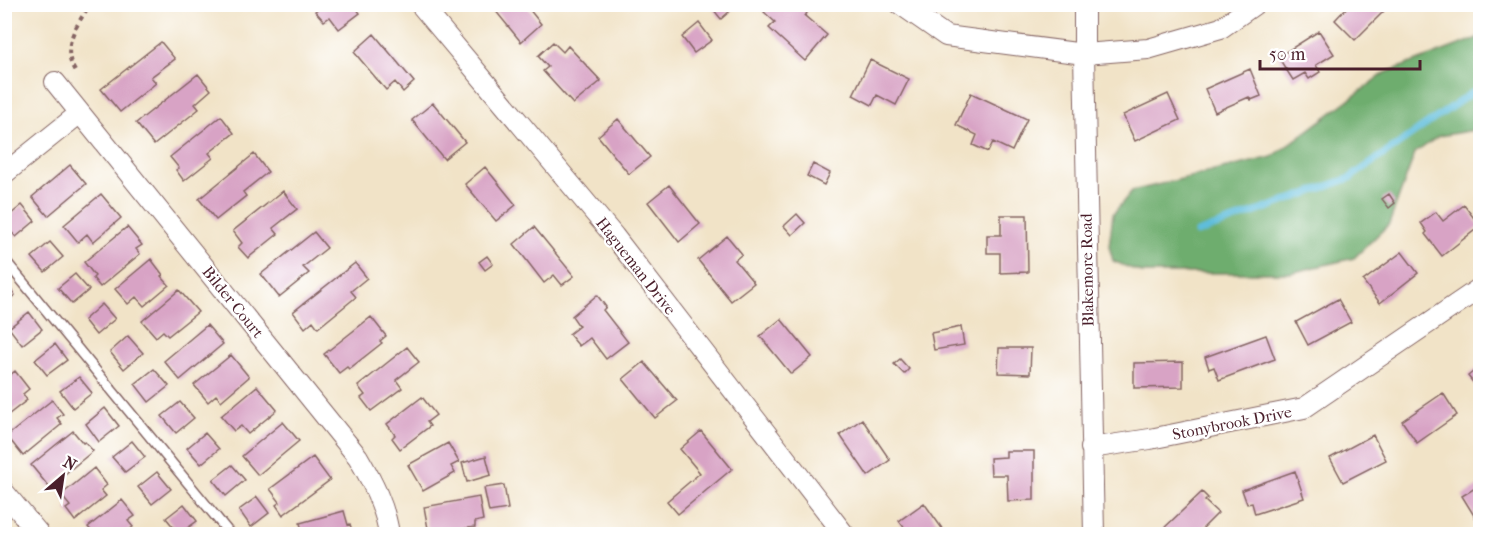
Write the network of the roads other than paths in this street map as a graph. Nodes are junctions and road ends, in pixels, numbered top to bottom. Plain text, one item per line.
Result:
1 (420, 4) edge
2 (900, 4) edge
3 (1084, 4) edge
4 (1255, 4) edge
5 (1084, 54) junction
6 (55, 82) dead end
7 (80, 113) junction
8 (4, 174) edge
9 (4, 259) edge
10 (1480, 288) edge
11 (1091, 448) junction
12 (4, 492) edge
13 (39, 534) edge
14 (230, 534) edge
15 (389, 534) edge
16 (844, 534) edge
17 (1094, 534) edge

1 - 16 street, Hagueman Drive
2 - 5 street
3 - 5 street, Blakemore Road
4 - 5 street
5 - 11 street, Blakemore Road
6 - 7 street, Bilder Court
7 - 8 street
7 - 15 street, Bilder Court
9 - 14 lane
10 - 11 street, Stonybrook Drive
11 - 17 street, Blakemore Road
12 - 13 street

